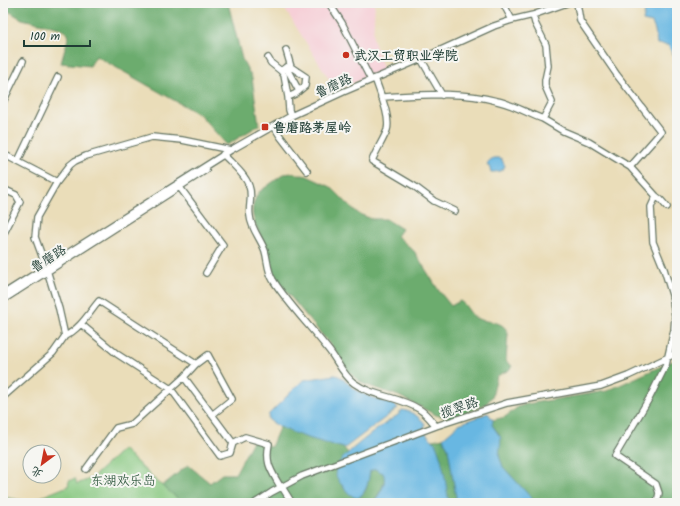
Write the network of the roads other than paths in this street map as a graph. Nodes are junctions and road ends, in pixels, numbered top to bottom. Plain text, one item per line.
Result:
1 (329, 3) edge
2 (503, 3) edge
3 (567, 3) edge
4 (577, 3) edge
5 (533, 15) junction
6 (512, 20) junction
7 (286, 50) dead end
8 (268, 58) dead end
9 (421, 59) junction
10 (23, 61) dead end
11 (286, 68) junction
12 (58, 77) dead end
13 (373, 79) junction
14 (299, 91) junction
15 (442, 95) junction
16 (288, 97) junction
17 (381, 97) junction
18 (3, 102) edge
19 (291, 116) junction
20 (543, 119) junction
21 (274, 126) junction
22 (245, 142) junction
23 (231, 150) junction
24 (3, 154) edge
25 (224, 156) junction
26 (18, 161) junction
27 (630, 167) junction
28 (307, 171) dead end
29 (57, 182) junction
30 (178, 185) junction
31 (3, 189) edge
32 (656, 196) junction
33 (667, 207) dead end
34 (455, 211) dead end
35 (3, 236) edge
36 (46, 269) junction
37 (206, 273) dead end
38 (3, 294) edge
39 (3, 300) edge
40 (81, 324) junction
41 (64, 336) junction
42 (677, 353) edge
43 (668, 356) junction
44 (196, 364) junction
45 (184, 377) junction
46 (171, 388) junction
47 (3, 397) edge
48 (212, 415) junction
49 (433, 427) junction
50 (233, 443) junction
51 (86, 469) dead end
52 (281, 487) junction
53 (255, 503) edge
54 (292, 503) edge
55 (657, 503) edge

1 - 13 street
2 - 6 street
3 - 5 street, 鲁磨路
4 - 27 street
5 - 6 street, 鲁磨路
5 - 20 street
6 - 9 street, 鲁磨路
7 - 11 street
8 - 11 street
9 - 13 street, 鲁磨路
9 - 15 street
10 - 18 street
11 - 14 street
11 - 14 street
11 - 16 street
12 - 26 street
13 - 17 street
13 - 19 street, 鲁磨路
14 - 16 street
15 - 17 street
15 - 20 street
16 - 19 street
17 - 34 street
19 - 21 street, 鲁磨路
20 - 27 street
21 - 22 street, 鲁磨路
21 - 28 street
22 - 23 street, 鲁磨路
22 - 25 street, 鲁磨路
23 - 25 street, 鲁磨路
23 - 29 street
24 - 26 street
25 - 30 street, 鲁磨路
25 - 49 street
26 - 29 street
27 - 32 street
29 - 36 street
30 - 36 street, 鲁磨路
30 - 37 street
31 - 35 street
32 - 33 street
32 - 43 street
36 - 38 street, 鲁磨路
36 - 39 street, 鲁磨路
36 - 41 street
40 - 41 street
40 - 44 street
40 - 46 street
41 - 47 street
42 - 43 street, 揽翠路
43 - 49 street, 揽翠路
43 - 55 street
44 - 45 street
44 - 48 street
45 - 46 street
45 - 48 street
46 - 50 street
46 - 51 street
48 - 50 street
49 - 52 street, 揽翠路
50 - 52 street
52 - 53 street, 揽翠路
52 - 54 street

